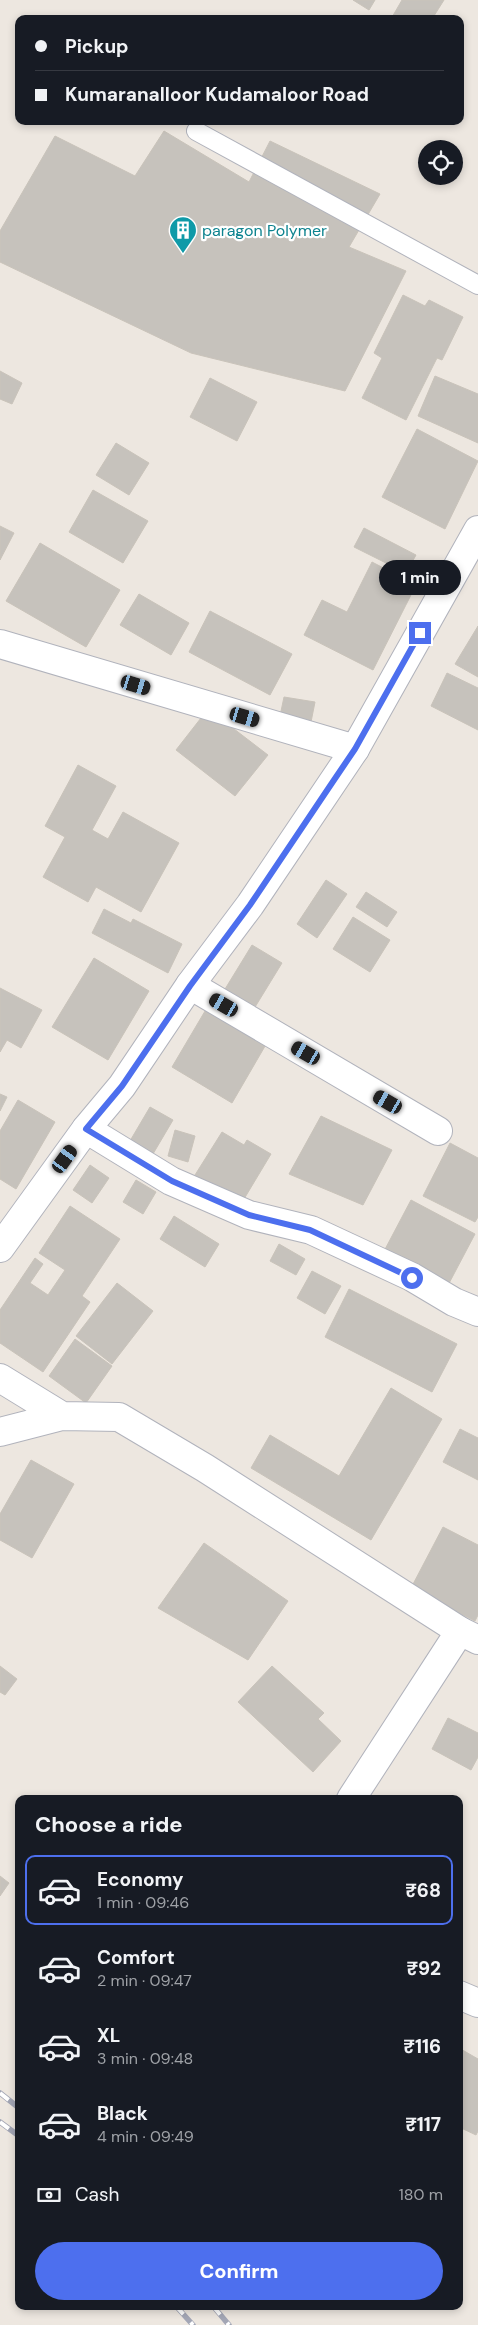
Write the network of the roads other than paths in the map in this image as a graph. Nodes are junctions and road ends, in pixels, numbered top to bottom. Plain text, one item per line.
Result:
1 (196, 131) dead end
2 (478, 285) edge
3 (478, 530) edge
4 (0, 644) edge
5 (355, 749) junction
6 (190, 986) junction
7 (86, 1129) junction
8 (438, 1130) dead end
9 (0, 1248) edge
10 (478, 1312) edge
11 (0, 1378) edge
12 (62, 1416) junction
13 (0, 1432) edge
14 (469, 1635) edge
15 (354, 1795) edge
16 (463, 1997) edge
17 (478, 2003) edge

1 - 2 lane
3 - 5 street
4 - 5 street
5 - 6 street
6 - 7 street
6 - 8 street
7 - 9 street
7 - 10 street
11 - 12 street
12 - 13 street
12 - 14 street
14 - 15 street
16 - 17 street

